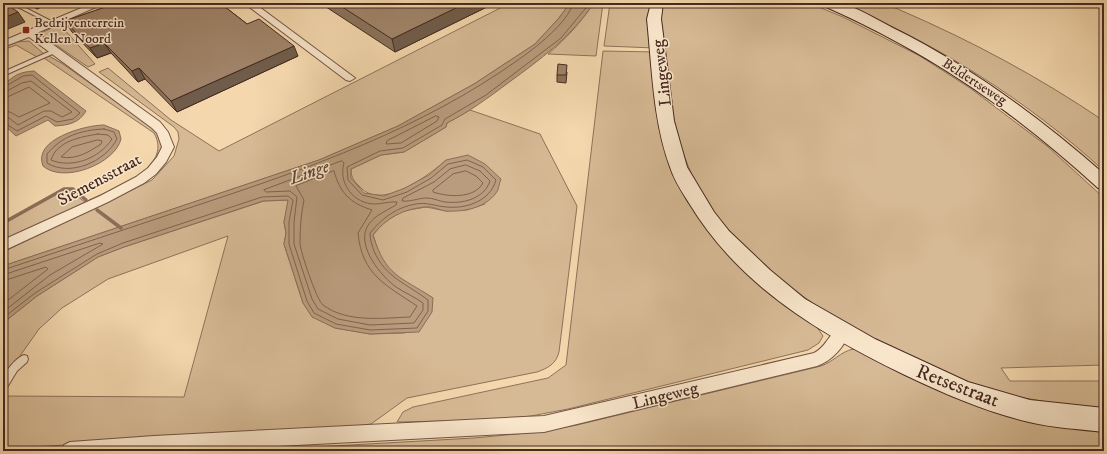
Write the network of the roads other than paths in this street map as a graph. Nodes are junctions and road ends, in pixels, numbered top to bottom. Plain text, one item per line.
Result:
1 (12, 3) edge
2 (101, 3) edge
3 (248, 3) edge
4 (656, 3) edge
5 (829, 3) edge
6 (53, 23) junction
7 (30, 33) junction
8 (3, 44) edge
9 (55, 51) junction
10 (3, 74) edge
11 (350, 78) dead end
12 (1104, 184) edge
13 (3, 246) edge
14 (843, 332) junction
15 (24, 359) dead end
16 (3, 386) edge
17 (1104, 420) edge
18 (70, 451) edge

1 - 6 lane
2 - 6 street
3 - 11 street
4 - 14 street, Lingeweg
5 - 12 street, Beldertseweg
6 - 7 street
7 - 8 street
7 - 9 street, Siemensstraat
9 - 10 lane
9 - 13 street, Siemensstraat
14 - 17 street, Retsestraat
14 - 18 street, Lingeweg
15 - 16 lane

